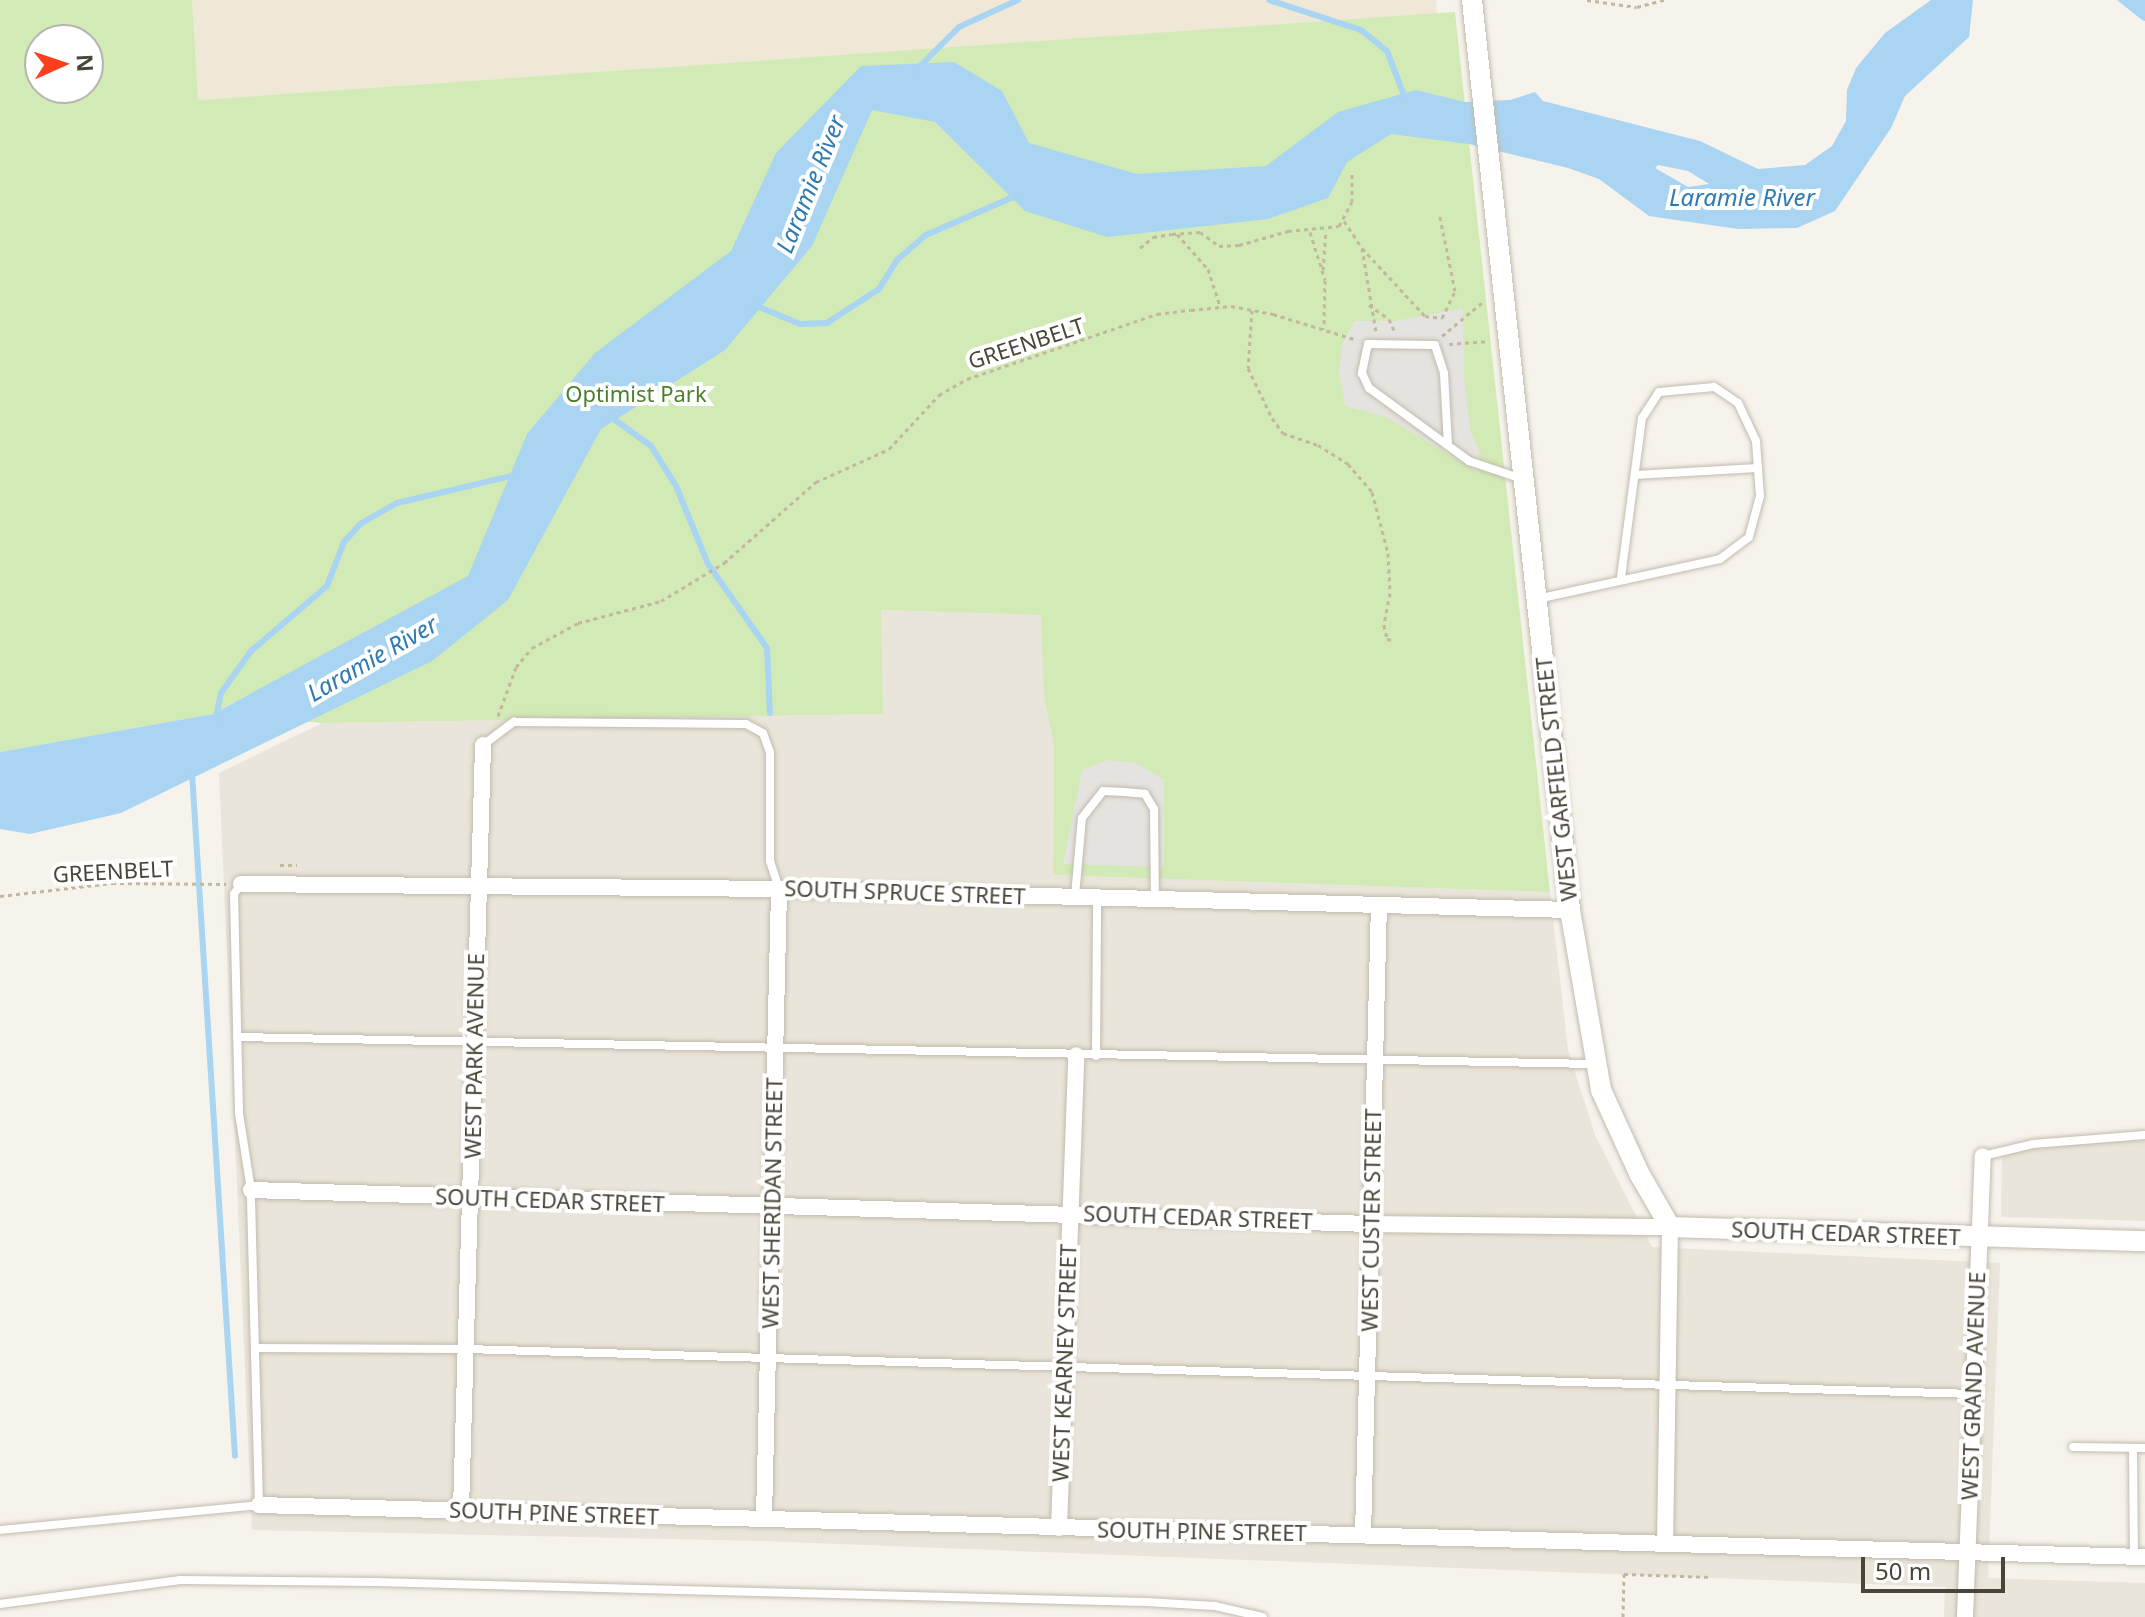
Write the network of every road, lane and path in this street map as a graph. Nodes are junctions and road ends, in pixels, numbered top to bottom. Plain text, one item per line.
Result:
1 (1472, 0) edge
2 (1587, 0) edge
3 (1664, 0) edge
4 (1352, 173) dead end
5 (1440, 217) dead end
6 (1344, 221) junction
7 (1326, 228) junction
8 (1309, 230) junction
9 (1177, 234) junction
10 (1140, 248) dead end
11 (1362, 248) junction
12 (1323, 274) junction
13 (1503, 287) junction
14 (1369, 305) junction
15 (1220, 307) junction
16 (1252, 310) junction
17 (1442, 318) junction
18 (1453, 324) junction
19 (1324, 329) junction
20 (1372, 344) junction
21 (1400, 344) junction
22 (1435, 345) junction
23 (1448, 445) junction
24 (1758, 468) junction
25 (1635, 475) junction
26 (1523, 479) junction
27 (705, 574) dead end
28 (1621, 577) junction
29 (1536, 599) junction
30 (1393, 640) dead end
31 (483, 745) joint
32 (478, 883) junction
33 (234, 884) junction
34 (779, 889) junction
35 (0, 896) edge
36 (1074, 897) junction
37 (1097, 898) junction
38 (1155, 899) junction
39 (1379, 905) junction
40 (1570, 910) junction
41 (237, 1037) junction
42 (474, 1040) junction
43 (776, 1046) junction
44 (1076, 1055) junction
45 (1096, 1056) junction
46 (1375, 1061) junction
47 (1595, 1064) junction
48 (2145, 1135) edge
49 (1983, 1156) joint
50 (251, 1190) junction
51 (471, 1198) junction
52 (772, 1206) junction
53 (1069, 1212) junction
54 (1372, 1224) junction
55 (1670, 1227) junction
56 (1977, 1237) junction
57 (2145, 1241) edge
58 (257, 1348) junction
59 (466, 1349) junction
60 (768, 1359) junction
61 (1064, 1370) junction
62 (1367, 1374) junction
63 (1667, 1388) junction
64 (1973, 1394) junction
65 (2073, 1447) dead end
66 (2133, 1448) junction
67 (2145, 1448) edge
68 (259, 1505) junction
69 (461, 1510) junction
70 (764, 1518) junction
71 (1059, 1528) junction
72 (0, 1530) edge
73 (1363, 1535) junction
74 (1665, 1543) junction
75 (1968, 1554) junction
76 (2139, 1557) edge
77 (1710, 1577) dead end
78 (0, 1604) edge
79 (1263, 1617) edge
80 (1623, 1617) edge
81 (1965, 1617) edge

1 - 13 street, WEST GARFIELD STREET
2 - 3 path
4 - 6 path
5 - 17 path
6 - 7 path
6 - 11 path
7 - 8 path
7 - 12 path
8 - 9 path
8 - 12 path
9 - 10 path
9 - 15 path
11 - 14 path
11 - 17 path
12 - 19 path
13 - 18 path
13 - 26 street, WEST GARFIELD STREET
14 - 20 path
14 - 21 path
15 - 16 path, GREENBELT
15 - 27 path, GREENBELT
16 - 19 path, GREENBELT
16 - 30 path
17 - 18 path
18 - 22 path
19 - 20 path, GREENBELT
20 - 21 lane
20 - 23 lane
21 - 22 lane
22 - 23 lane
23 - 26 lane
24 - 25 lane
24 - 25 lane
24 - 28 lane
25 - 28 lane
26 - 29 street, WEST GARFIELD STREET
28 - 29 lane
29 - 40 street, WEST GARFIELD STREET
31 - 32 street, WEST PARK AVENUE
31 - 34 lane
32 - 33 street, SOUTH SPRUCE STREET
32 - 34 street, SOUTH SPRUCE STREET
32 - 42 street, WEST PARK AVENUE
33 - 35 path, GREENBELT
33 - 41 lane
34 - 36 street, SOUTH SPRUCE STREET
34 - 43 street, WEST SHERIDAN STREET
36 - 37 street, SOUTH SPRUCE STREET
36 - 38 lane
37 - 38 street, SOUTH SPRUCE STREET
37 - 45 lane
38 - 39 street, SOUTH SPRUCE STREET
39 - 40 street, SOUTH SPRUCE STREET
39 - 46 street, WEST CUSTER STREET
40 - 47 street, WEST GARFIELD STREET
41 - 42 lane
41 - 50 lane
42 - 43 lane
42 - 51 street, WEST PARK AVENUE
43 - 44 lane
43 - 52 street, WEST SHERIDAN STREET
44 - 45 lane
44 - 53 street, WEST KEARNEY STREET
45 - 46 lane
46 - 47 lane
46 - 54 street, WEST CUSTER STREET
47 - 55 street, WEST GARFIELD STREET
48 - 49 lane
49 - 56 street, WEST GRAND AVENUE
50 - 51 street, SOUTH CEDAR STREET
50 - 58 lane
51 - 52 street, SOUTH CEDAR STREET
51 - 59 street, WEST PARK AVENUE
52 - 53 street, SOUTH CEDAR STREET
52 - 60 street, WEST SHERIDAN STREET
53 - 54 street, SOUTH CEDAR STREET
53 - 61 street, WEST KEARNEY STREET
54 - 55 street, SOUTH CEDAR STREET
54 - 62 street, WEST CUSTER STREET
55 - 56 street, SOUTH CEDAR STREET
55 - 63 street, WEST GARFIELD STREET
56 - 57 street, SOUTH CEDAR STREET
56 - 64 street, WEST GRAND AVENUE
58 - 59 lane
58 - 68 lane
59 - 60 lane
59 - 69 street, WEST PARK AVENUE
60 - 61 lane
60 - 70 street, WEST SHERIDAN STREET
61 - 62 lane
61 - 71 street, WEST KEARNEY STREET
62 - 63 lane
62 - 73 street, WEST CUSTER STREET
63 - 64 lane
63 - 74 street, WEST GARFIELD STREET
64 - 75 street, WEST GRAND AVENUE
65 - 66 lane
66 - 67 lane
66 - 76 lane
68 - 69 street, SOUTH PINE STREET
68 - 72 lane
69 - 70 street, SOUTH PINE STREET
70 - 71 street, SOUTH PINE STREET
71 - 73 street, SOUTH PINE STREET
73 - 74 street, SOUTH PINE STREET
74 - 75 street, SOUTH PINE STREET
75 - 76 street, SOUTH PINE STREET
75 - 81 street, WEST GRAND AVENUE
77 - 80 path
78 - 79 lane

